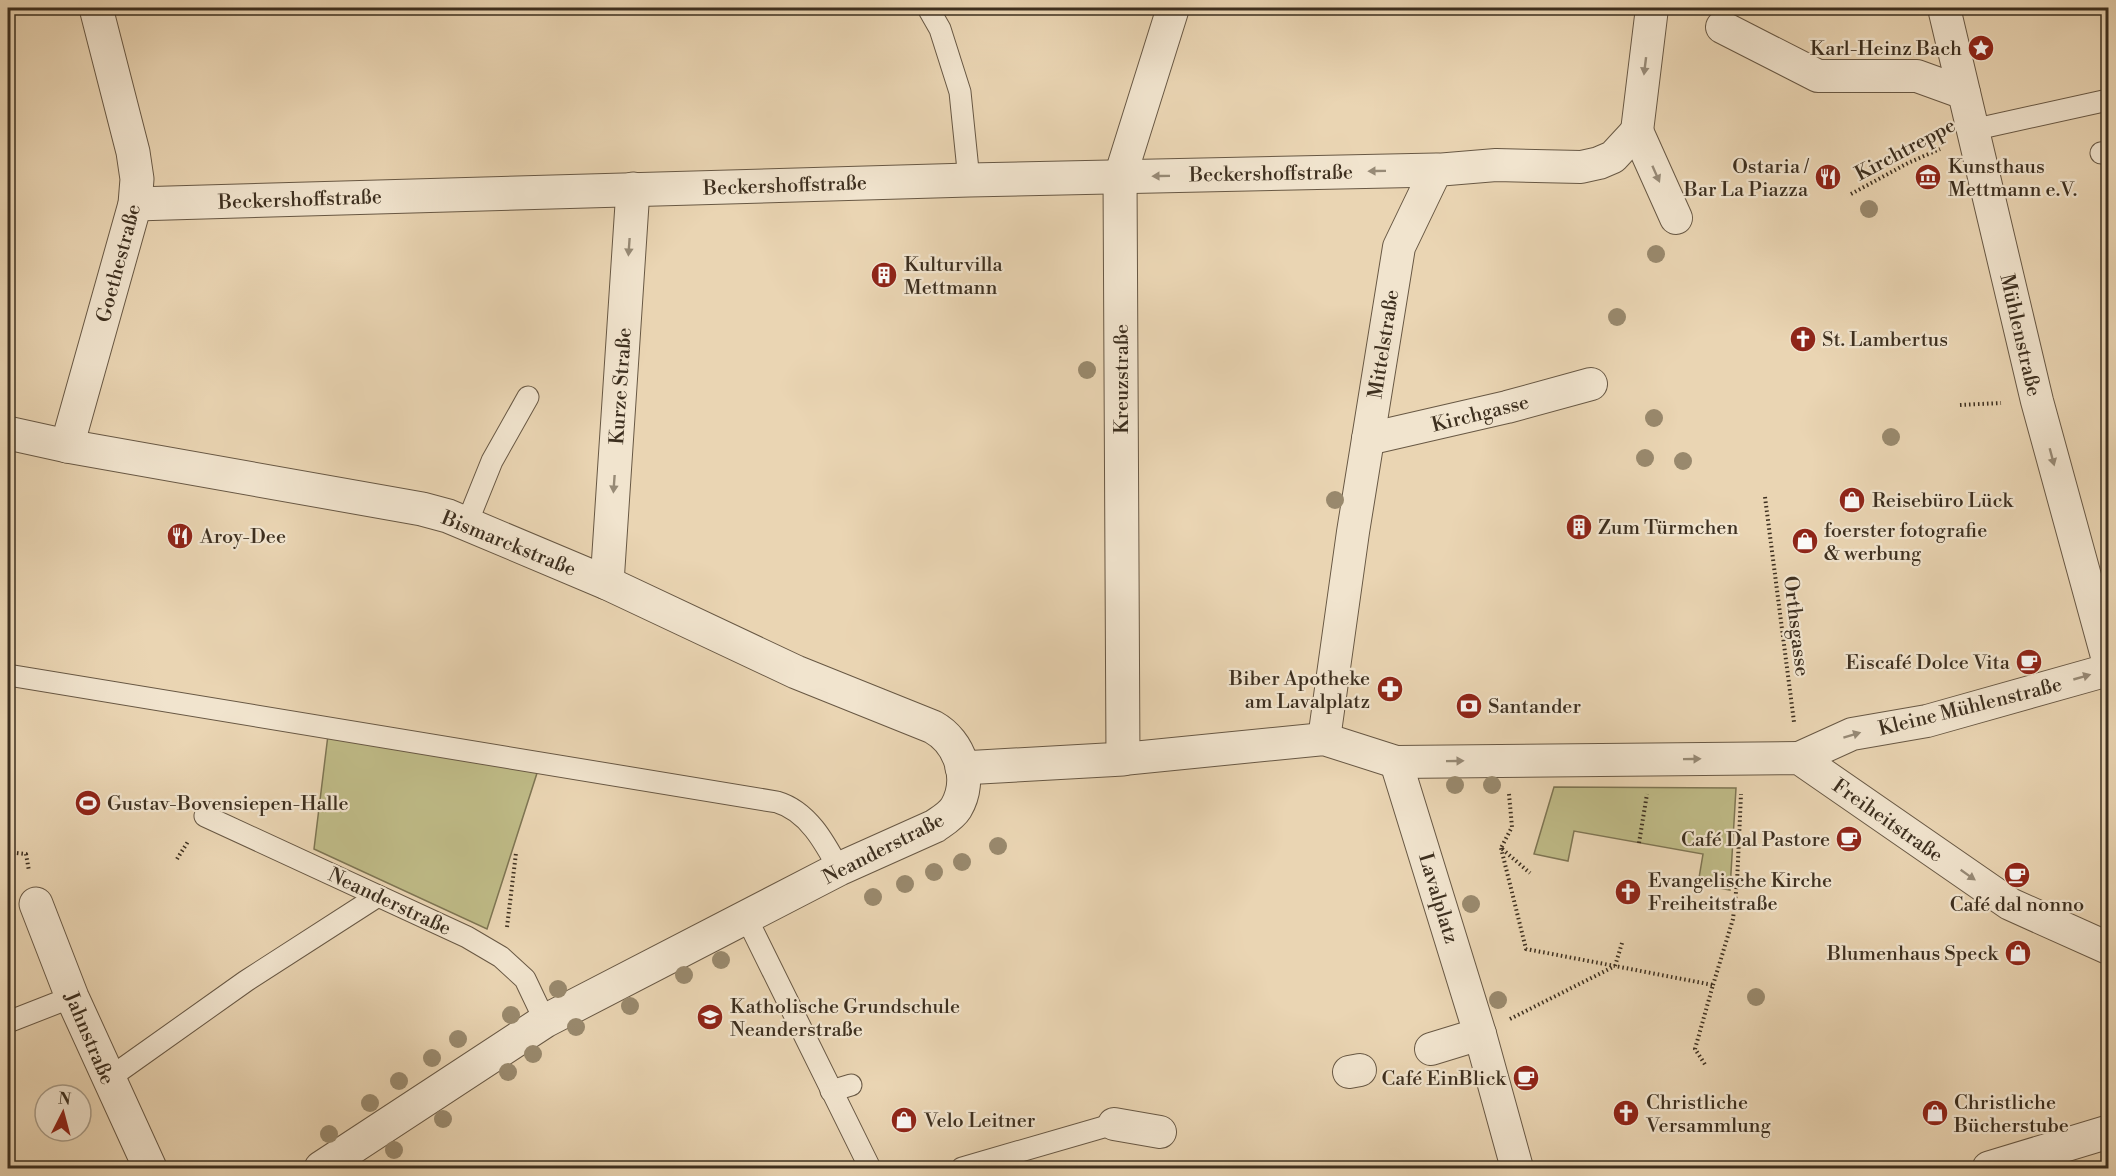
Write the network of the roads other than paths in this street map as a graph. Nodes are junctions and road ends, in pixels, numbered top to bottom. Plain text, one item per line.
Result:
1 (96, 8) edge
2 (928, 8) edge
3 (1173, 8) edge
4 (1652, 8) edge
5 (1944, 8) edge
6 (1722, 27) dead end
7 (1964, 93) junction
8 (2109, 100) edge
9 (1972, 130) junction
10 (1637, 131) junction
11 (1436, 170) junction
12 (1120, 177) junction
13 (969, 180) junction
14 (633, 189) junction
15 (135, 204) junction
16 (1676, 218) dead end
17 (1591, 384) dead end
18 (528, 396) dead end
19 (8, 433) edge
20 (1368, 439) junction
21 (67, 446) junction
22 (467, 524) junction
23 (607, 583) junction
24 (2109, 660) edge
25 (2109, 670) edge
26 (8, 675) edge
27 (1324, 739) junction
28 (1798, 758) junction
29 (1123, 759) junction
30 (1396, 762) junction
31 (962, 768) junction
32 (205, 816) dead end
33 (839, 869) junction
34 (378, 896) junction
35 (36, 904) dead end
36 (746, 917) junction
37 (2109, 948) edge
38 (72, 997) junction
39 (545, 1021) junction
40 (8, 1022) edge
41 (1480, 1034) junction
42 (1431, 1049) dead end
43 (108, 1079) junction
44 (1498, 1103) junction
45 (1114, 1124) joint
46 (1160, 1132) dead end
47 (2109, 1132) edge
48 (150, 1168) edge
49 (321, 1168) edge
50 (870, 1168) edge
51 (962, 1168) edge
52 (1496, 1168) edge
53 (1517, 1168) edge
54 (1989, 1168) edge

1 - 15 street, Goethestraße
2 - 13 lane
3 - 12 street, Kreuzstraße
4 -> 10 street
5 - 7 street, Mühlenstraße
6 - 7 street
7 - 9 street, Mühlenstraße
8 - 9 lane
9 -> 24 street, Mühlenstraße
10 - 11 street
10 -> 16 street
11 -> 12 street, Beckershoffstraße
11 - 20 street, Mittelstraße
12 - 13 street, Beckershoffstraße
12 - 29 street, Kreuzstraße
13 - 14 street, Beckershoffstraße
14 - 15 street, Beckershoffstraße
14 -> 23 street, Kurze Straße
15 - 21 street, Goethestraße
17 - 20 street, Kirchgasse
18 - 22 lane
19 - 21 street, Bismarckstraße
20 - 27 street, Mittelstraße
21 - 22 street, Bismarckstraße
22 - 23 street, Bismarckstraße
23 - 31 street, Bismarckstraße
28 -> 25 street, Kleine Mühlenstraße
26 - 33 lane
27 - 29 street
27 - 30 street
30 -> 28 street
28 -> 37 street, Freiheitstraße
29 - 31 street
30 - 41 street, Lavalplatz
31 - 33 street, Neanderstraße
32 - 34 lane, Neanderstraße
33 - 36 street, Neanderstraße
34 - 39 lane, Neanderstraße
34 - 43 lane
35 - 38 street, Jahnstraße
36 - 39 street, Neanderstraße
36 - 50 lane
38 - 40 lane
38 - 43 street, Jahnstraße
39 - 49 street, Neanderstraße
41 - 42 street
41 - 44 street, Lavalplatz
43 - 48 street, Jahnstraße
44 - 52 street, Lavalplatz
44 - 53 street, Lavalplatz
45 - 46 street
45 - 51 lane
47 - 54 street

